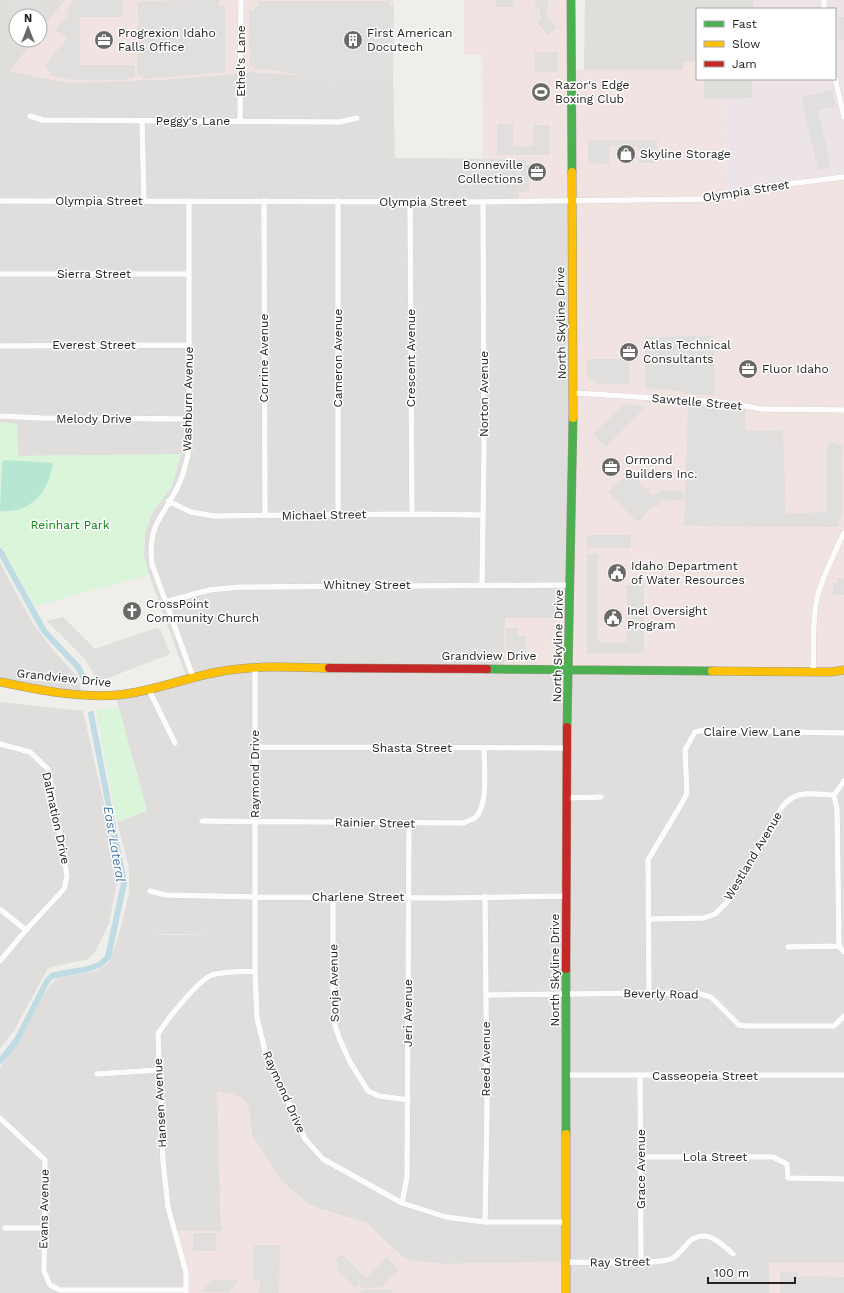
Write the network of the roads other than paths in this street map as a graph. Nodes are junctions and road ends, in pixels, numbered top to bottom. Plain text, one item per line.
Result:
1 (241, 0) edge
2 (571, 0) edge
3 (835, 80) edge
4 (30, 116) dead end
5 (844, 117) edge
6 (357, 118) dead end
7 (240, 121) junction
8 (142, 122) junction
9 (844, 177) edge
10 (0, 201) edge
11 (144, 201) junction
12 (189, 201) junction
13 (264, 201) junction
14 (338, 201) junction
15 (572, 201) junction
16 (410, 202) junction
17 (483, 202) junction
18 (0, 274) edge
19 (188, 274) junction
20 (188, 345) junction
21 (0, 346) edge
22 (574, 393) junction
23 (844, 410) edge
24 (0, 416) edge
25 (189, 419) junction
26 (168, 501) junction
27 (412, 514) junction
28 (265, 515) junction
29 (338, 515) junction
30 (483, 515) junction
31 (844, 533) edge
32 (482, 585) junction
33 (571, 585) junction
34 (165, 602) junction
35 (255, 667) junction
36 (569, 668) junction
37 (844, 670) edge
38 (813, 672) junction
39 (831, 672) junction
40 (844, 676) edge
41 (193, 677) junction
42 (0, 682) edge
43 (149, 690) junction
44 (844, 733) edge
45 (175, 743) dead end
46 (0, 744) edge
47 (256, 747) junction
48 (484, 748) junction
49 (567, 748) junction
50 (844, 781) edge
51 (834, 795) junction
52 (566, 798) junction
53 (601, 798) dead end
54 (202, 821) dead end
55 (254, 821) junction
56 (409, 823) junction
57 (150, 891) dead end
58 (567, 896) junction
59 (255, 897) junction
60 (333, 897) junction
61 (485, 897) junction
62 (408, 898) junction
63 (1, 910) dead end
64 (648, 918) junction
65 (26, 930) junction
66 (839, 946) junction
67 (788, 947) dead end
68 (844, 952) edge
69 (0, 961) edge
70 (255, 971) junction
71 (649, 993) junction
72 (566, 994) junction
73 (486, 995) junction
74 (844, 1016) edge
75 (158, 1070) junction
76 (97, 1074) dead end
77 (567, 1075) junction
78 (844, 1075) edge
79 (640, 1076) junction
80 (408, 1100) junction
81 (0, 1118) edge
82 (642, 1157) junction
83 (844, 1179) edge
84 (402, 1203) junction
85 (485, 1222) junction
86 (566, 1222) junction
87 (5, 1228) dead end
88 (44, 1228) junction
89 (733, 1254) dead end
90 (566, 1262) junction
91 (641, 1262) junction
92 (186, 1291) edge
93 (566, 1293) edge

1 - 7 street, Ethel's Lane
2 - 15 main road, North Skyline Drive
3 - 5 street
4 - 8 street, Peggy's Lane
6 - 7 street, Peggy's Lane
7 - 8 street, Peggy's Lane
8 - 11 street
9 - 15 street, Olympia Street
10 - 11 street, Olympia Street
11 - 12 street, Olympia Street
12 - 13 street, Olympia Street
12 - 19 street, Washburn Avenue
13 - 14 street, Olympia Street
13 - 28 street, Corrine Avenue
14 - 16 street, Olympia Street
14 - 29 street, Cameron Avenue
15 - 17 street, Olympia Street
15 - 22 main road, North Skyline Drive
16 - 17 street, Olympia Street
16 - 27 street, Crescent Avenue
17 - 30 street, Norton Avenue
18 - 19 street, Sierra Street
19 - 20 street, Washburn Avenue
20 - 21 street, Everest Street
20 - 25 street, Washburn Avenue
22 - 23 street, Sawtelle Street
22 - 33 main road, North Skyline Drive
24 - 25 street, Melody Drive
25 - 26 street, Washburn Avenue
26 - 28 street, Michael Street
26 - 34 street, Washburn Avenue
27 - 29 street, Michael Street
27 - 30 street, Michael Street
28 - 29 street, Michael Street
30 - 32 street, Norton Avenue
31 - 38 street
32 - 33 street, Whitney Street
32 - 34 street, Whitney Street
33 - 36 main road, North Skyline Drive
34 - 41 street, Washburn Avenue
35 - 36 main road, Grandview Drive
35 - 41 main road, Grandview Drive
35 - 47 street, Raymond Drive
36 - 38 main road, Grandview Drive
36 - 49 main road, North Skyline Drive
37 - 39 main road, Grandview Drive
38 - 39 main road, Grandview Drive
39 - 40 main road, Grandview Drive
41 - 43 main road, Grandview Drive
42 - 43 main road, Grandview Drive
43 - 45 street
44 - 64 street, Claire View Lane
46 - 65 street, Dalmation Drive
47 - 48 street, Shasta Street
47 - 55 street, Raymond Drive
48 - 49 street, Shasta Street
48 - 56 street, Rainier Street
49 - 52 main road, North Skyline Drive
50 - 51 street
51 - 64 street, Westland Avenue
51 - 66 street
52 - 53 street
52 - 58 main road, North Skyline Drive
54 - 55 street, Rainier Street
55 - 56 street, Rainier Street
55 - 59 street, Raymond Drive
56 - 62 street, Jeri Avenue
57 - 59 street, Charlene Street
58 - 61 street, Charlene Street
58 - 72 main road, North Skyline Drive
59 - 60 street, Charlene Street
59 - 70 street, Raymond Drive
60 - 62 street, Charlene Street
60 - 80 street, Sonja Avenue
61 - 62 street, Charlene Street
61 - 73 street, Reed Avenue
62 - 80 street, Jeri Avenue
63 - 65 street
64 - 71 street, Claire View Lane
65 - 69 street, Dalmation Drive
66 - 67 street
66 - 68 street
70 - 75 street, Hansen Avenue
70 - 84 street, Raymond Drive
71 - 72 street, Beverly Road
71 - 74 street, Beverly Road
72 - 73 street, Beverly Road
72 - 77 main road, North Skyline Drive
73 - 85 street, Reed Avenue
75 - 76 street
75 - 92 street, Hansen Avenue
77 - 79 street, Casseopeia Street
77 - 86 main road, North Skyline Drive
78 - 79 street, Casseopeia Street
79 - 82 street, Grace Avenue
80 - 84 street, Jeri Avenue
81 - 88 street, Evans Avenue
82 - 83 street, Lola Street
82 - 91 street, Grace Avenue
84 - 85 street, Raymond Drive
85 - 86 street, Raymond Drive
86 - 90 main road, North Skyline Drive
87 - 88 street
88 - 92 street, Evans Avenue
89 - 91 street, Ray Street
90 - 91 street, Ray Street
90 - 93 main road, North Skyline Drive

